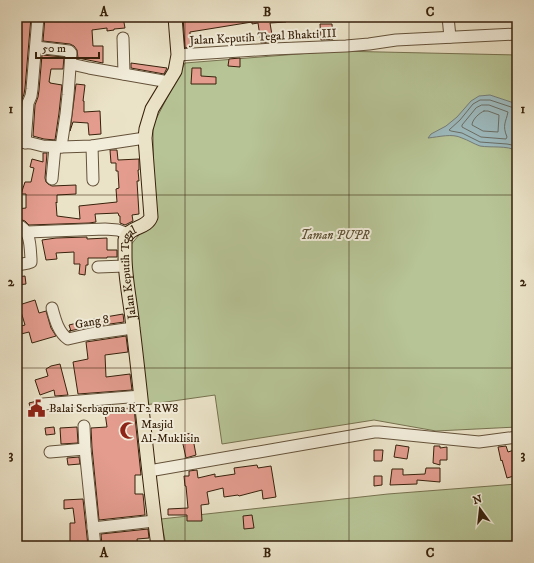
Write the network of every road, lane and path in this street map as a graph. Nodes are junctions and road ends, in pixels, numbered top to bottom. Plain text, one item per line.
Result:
1 (38, 17) edge
2 (175, 17) edge
3 (448, 17) edge
4 (517, 34) edge
5 (450, 37) junction
6 (123, 38) dead end
7 (36, 47) junction
8 (178, 55) junction
9 (71, 64) junction
10 (124, 74) junction
11 (168, 82) junction
12 (145, 138) junction
13 (21, 142) edge
14 (92, 146) junction
15 (62, 147) junction
16 (52, 178) dead end
17 (93, 180) dead end
18 (17, 225) edge
19 (27, 232) junction
20 (128, 234) junction
21 (17, 265) edge
22 (125, 266) junction
23 (98, 267) dead end
24 (52, 308) dead end
25 (133, 328) junction
26 (141, 396) junction
27 (43, 404) dead end
28 (84, 426) dead end
29 (517, 438) edge
30 (85, 449) junction
31 (50, 452) dead end
32 (148, 471) junction
33 (154, 521) junction
34 (93, 528) junction
35 (95, 546) edge
36 (158, 546) edge

1 - 7 street
2 - 8 main road, Jalan Keputih Tegal
3 - 5 street
4 - 5 street, Jalan Keputih Tegal Bhakti III
5 - 8 street, Jalan Keputih Tegal Bhakti III
6 - 10 street
7 - 9 street
7 - 13 street
8 - 11 main road, Jalan Keputih Tegal
9 - 10 street
9 - 15 street
10 - 11 street
11 - 12 main road, Jalan Keputih Tegal
12 - 14 street
12 - 20 main road, Jalan Keputih Tegal
13 - 15 street
14 - 15 street
14 - 17 street
15 - 16 street
18 - 19 street
19 - 20 street
19 - 21 street
20 - 22 main road, Jalan Keputih Tegal
22 - 23 street
22 - 25 main road, Jalan Keputih Tegal
24 - 25 street, Gang 8
25 - 26 main road, Jalan Keputih Tegal
26 - 27 street
26 - 32 main road, Jalan Keputih Tegal
28 - 30 street
29 - 32 street
30 - 31 street
30 - 34 street
32 - 33 main road, Jalan Keputih Tegal
33 - 34 street
33 - 36 main road, Jalan Keputih Tegal
34 - 35 street

